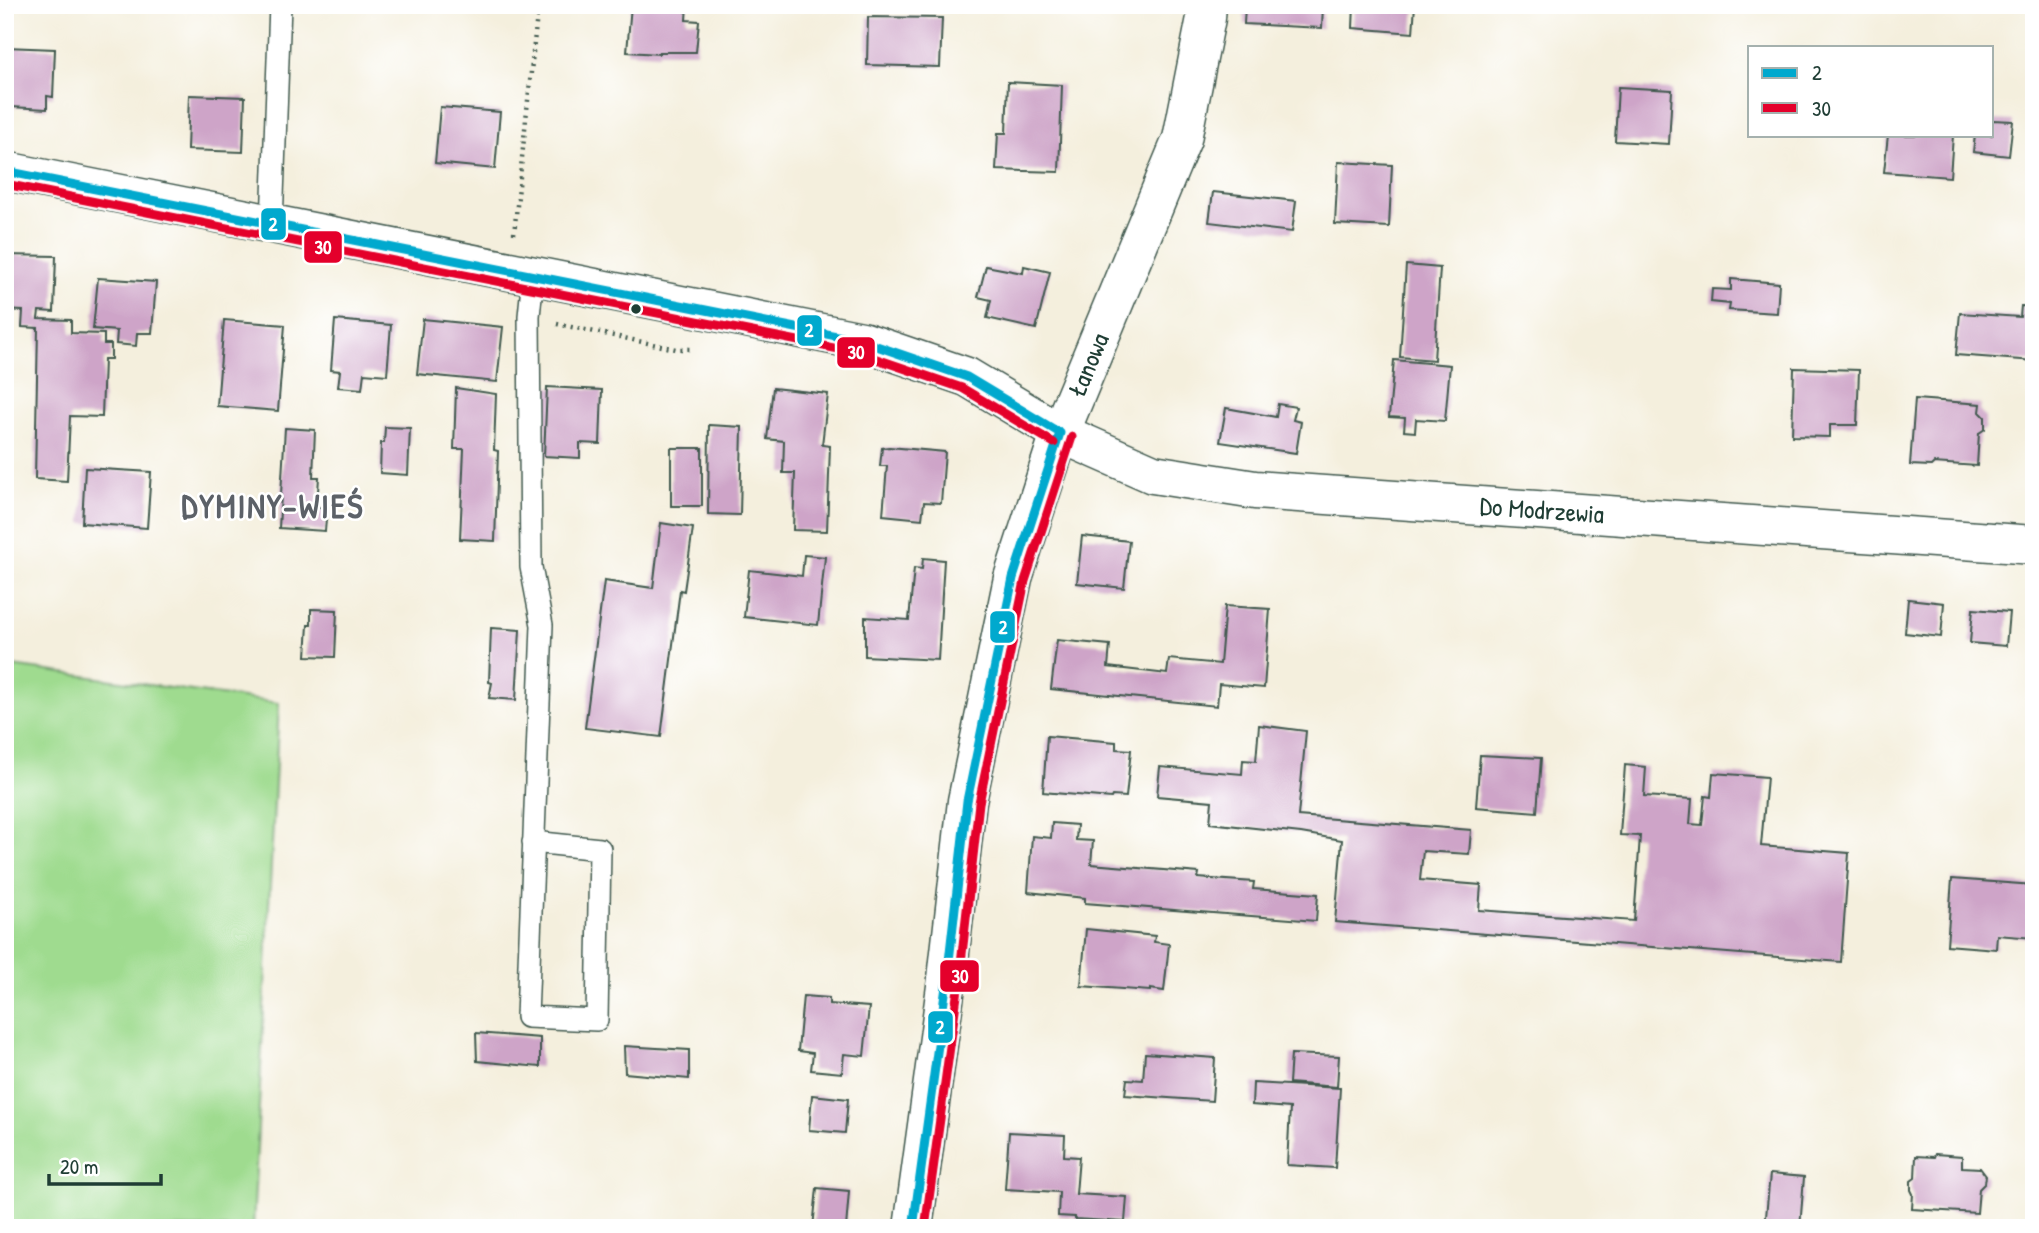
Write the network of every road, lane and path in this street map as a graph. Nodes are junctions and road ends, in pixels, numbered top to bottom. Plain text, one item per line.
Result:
1 (280, 5) edge
2 (538, 5) edge
3 (1207, 5) edge
4 (5, 171) edge
5 (272, 224) junction
6 (522, 274) junction
7 (1060, 433) junction
8 (2034, 545) edge
9 (533, 842) junction
10 (913, 1228) edge

1 - 5 lane
2 - 6 path
3 - 7 street, Łanowa
4 - 5 street, Do Modrzewia
5 - 6 street, Do Modrzewia
6 - 7 street, Do Modrzewia
6 - 9 lane
7 - 8 street, Do Modrzewia
7 - 10 street, Łanowa
9 - 9 lane

